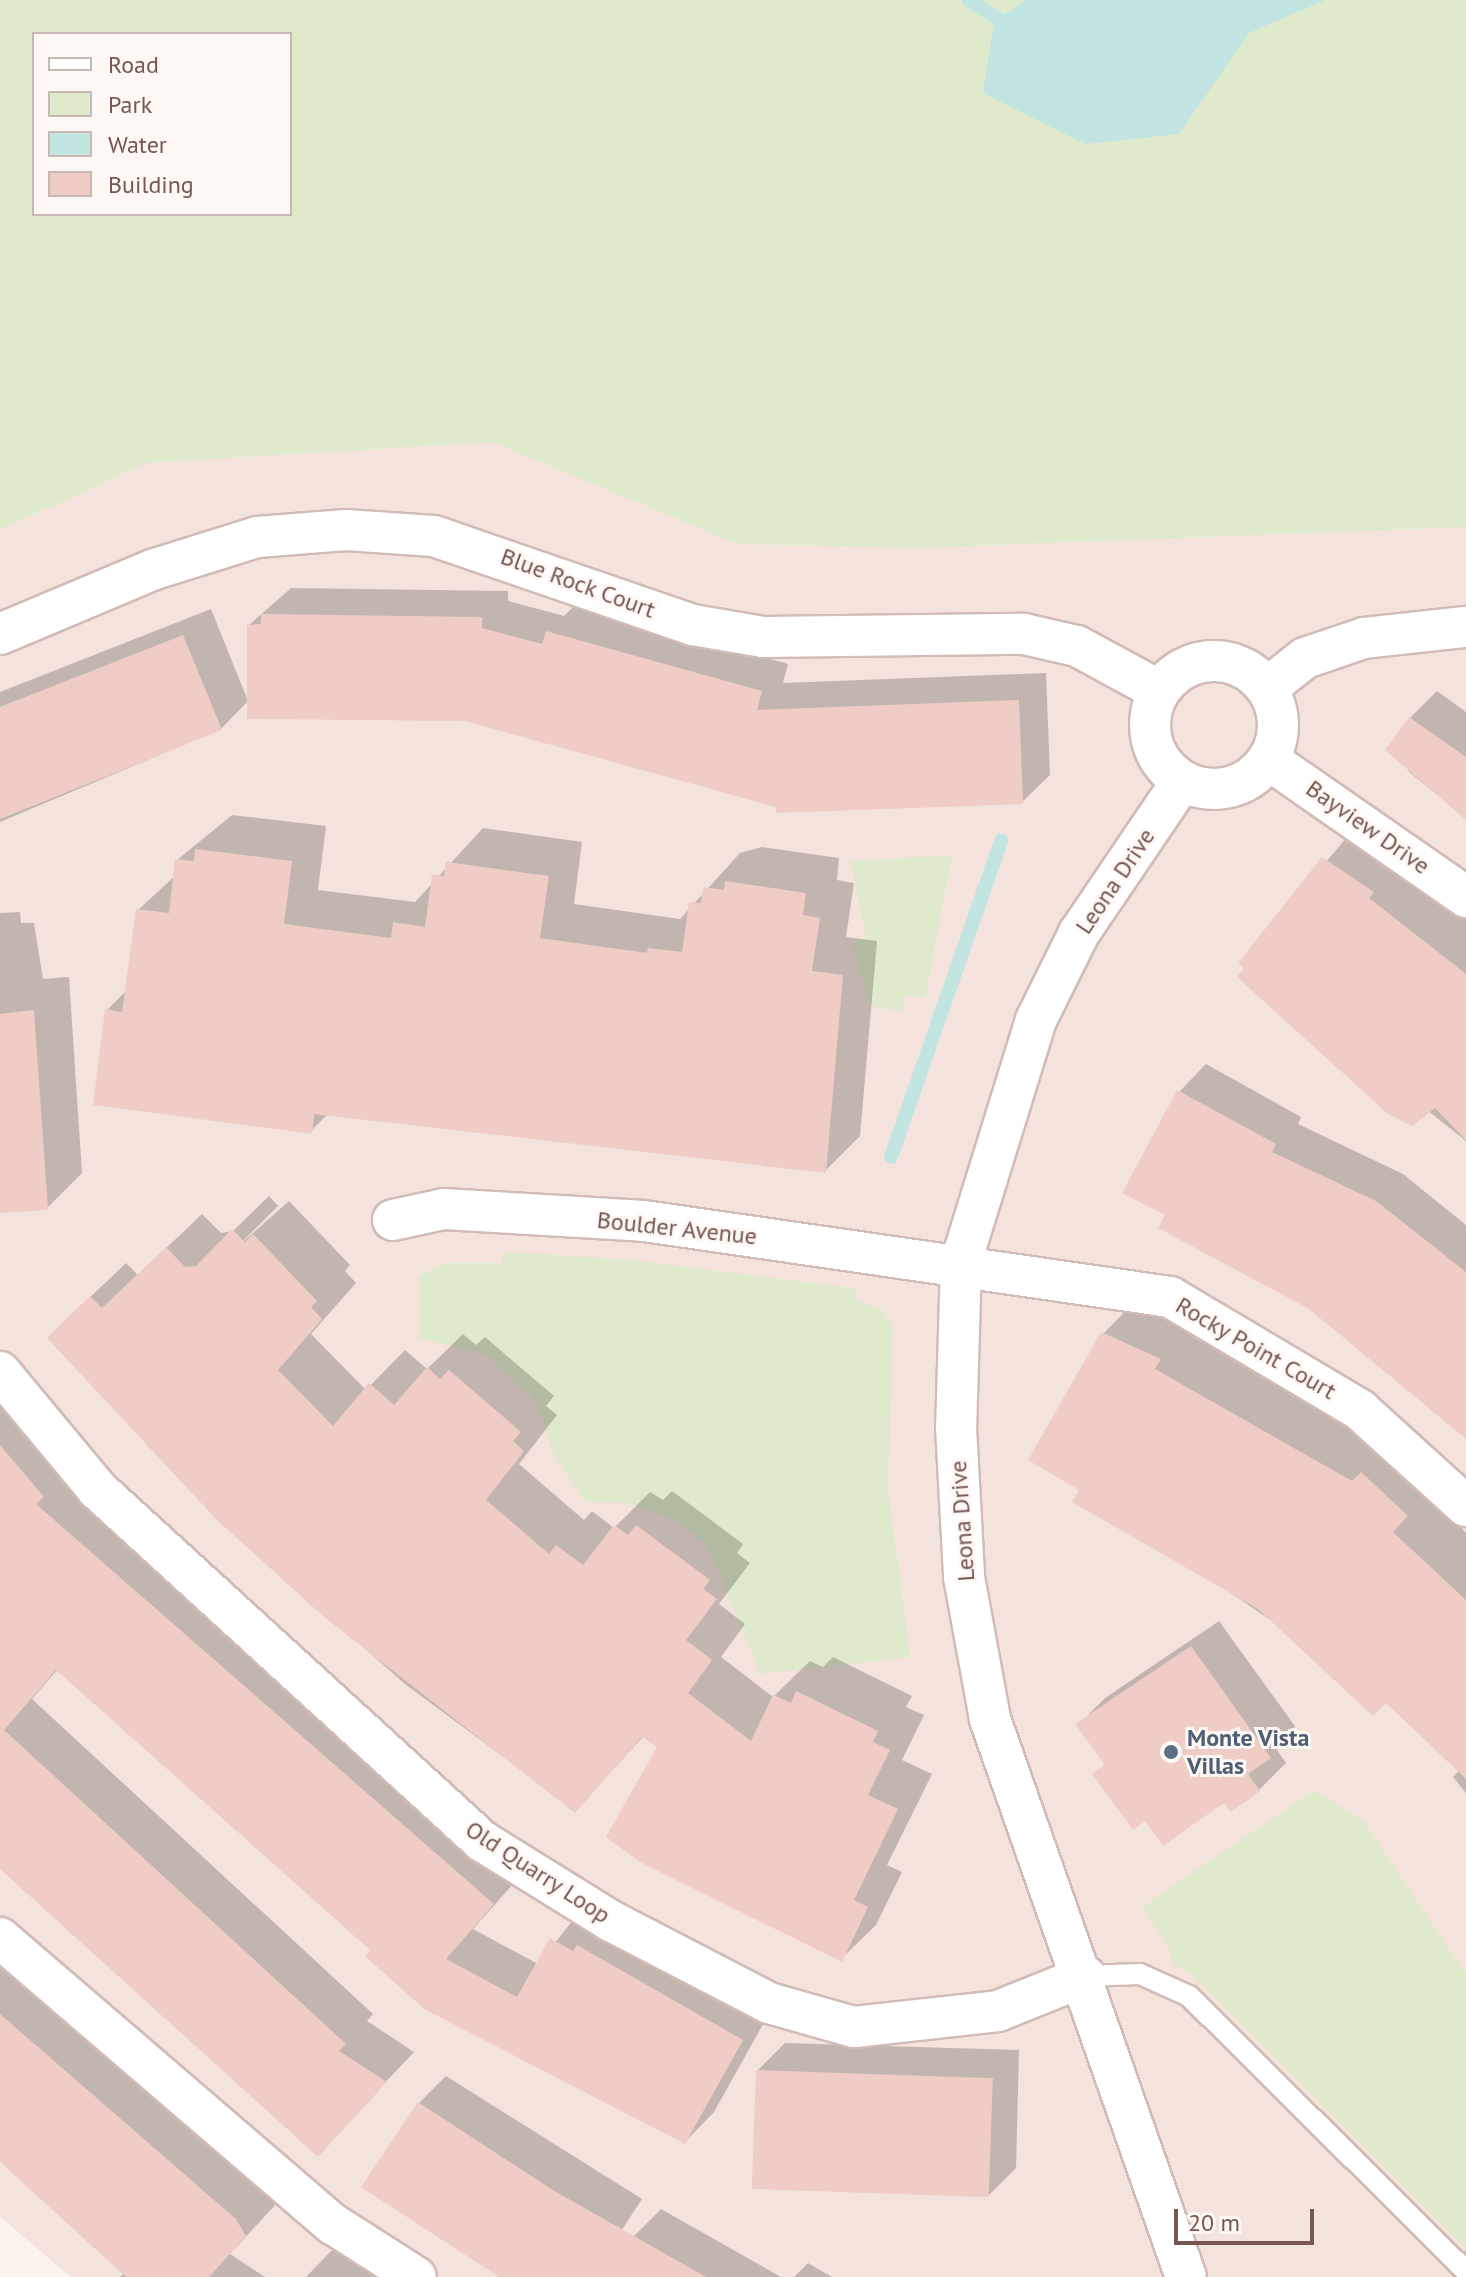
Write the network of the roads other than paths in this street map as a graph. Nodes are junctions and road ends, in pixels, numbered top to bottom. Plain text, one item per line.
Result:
1 (1466, 627) edge
2 (0, 634) edge
3 (1267, 688) junction
4 (1160, 691) junction
5 (1269, 760) junction
6 (1182, 781) junction
7 (1466, 897) edge
8 (393, 1220) dead end
9 (961, 1263) junction
10 (0, 1372) edge
11 (1466, 1506) edge
12 (0, 1938) edge
13 (1085, 1976) junction
14 (1466, 2271) edge
15 (416, 2277) edge
16 (1186, 2277) edge

1 - 3 street
2 - 4 street, Blue Rock Court
3 - 4 street
3 - 5 street
4 - 6 street
5 - 6 street
5 - 7 street, Bayview Drive
6 - 9 street, Leona Drive
8 - 9 street, Boulder Avenue
9 - 11 street, Rocky Point Court
9 - 13 street, Leona Drive
10 - 13 street, Old Quarry Loop
12 - 15 street
13 - 14 lane
13 - 16 street, Leona Drive

